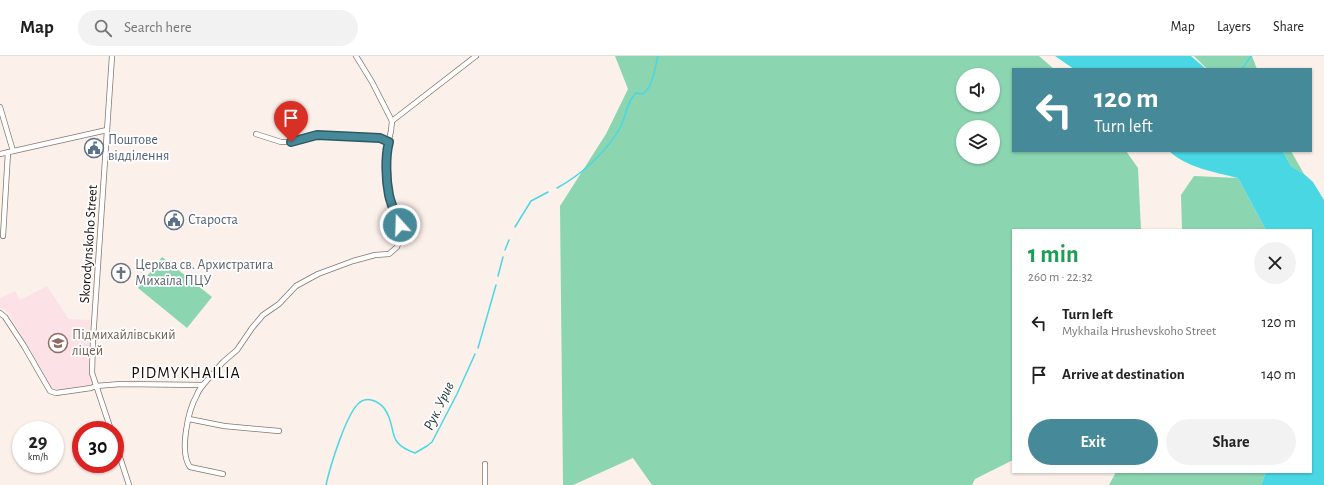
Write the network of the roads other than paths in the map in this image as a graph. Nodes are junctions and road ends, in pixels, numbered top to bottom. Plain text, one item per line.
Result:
1 (112, 56) edge
2 (356, 56) edge
3 (476, 56) edge
4 (0, 107) edge
5 (392, 121) junction
6 (107, 130) junction
7 (256, 134) dead end
8 (389, 142) junction
9 (13, 151) junction
10 (8, 152) junction
11 (0, 154) edge
12 (3, 236) dead end
13 (0, 313) edge
14 (204, 385) junction
15 (96, 386) junction
16 (189, 419) junction
17 (108, 421) edge
18 (279, 431) dead end
19 (485, 464) dead end
20 (124, 470) edge
21 (223, 474) dead end
22 (129, 485) edge
23 (485, 485) edge

1 - 6 street, Skorodynskoho Street
2 - 5 street
3 - 5 street
4 - 9 street
5 - 8 street
6 - 9 street
6 - 15 street, Skorodynskoho Street
7 - 8 street
8 - 14 street
9 - 10 street
10 - 11 street
10 - 12 street
13 - 15 street
14 - 15 street
14 - 16 street
15 - 17 street, Skorodynskoho Street
16 - 18 street
16 - 21 street
19 - 23 street
20 - 22 street

